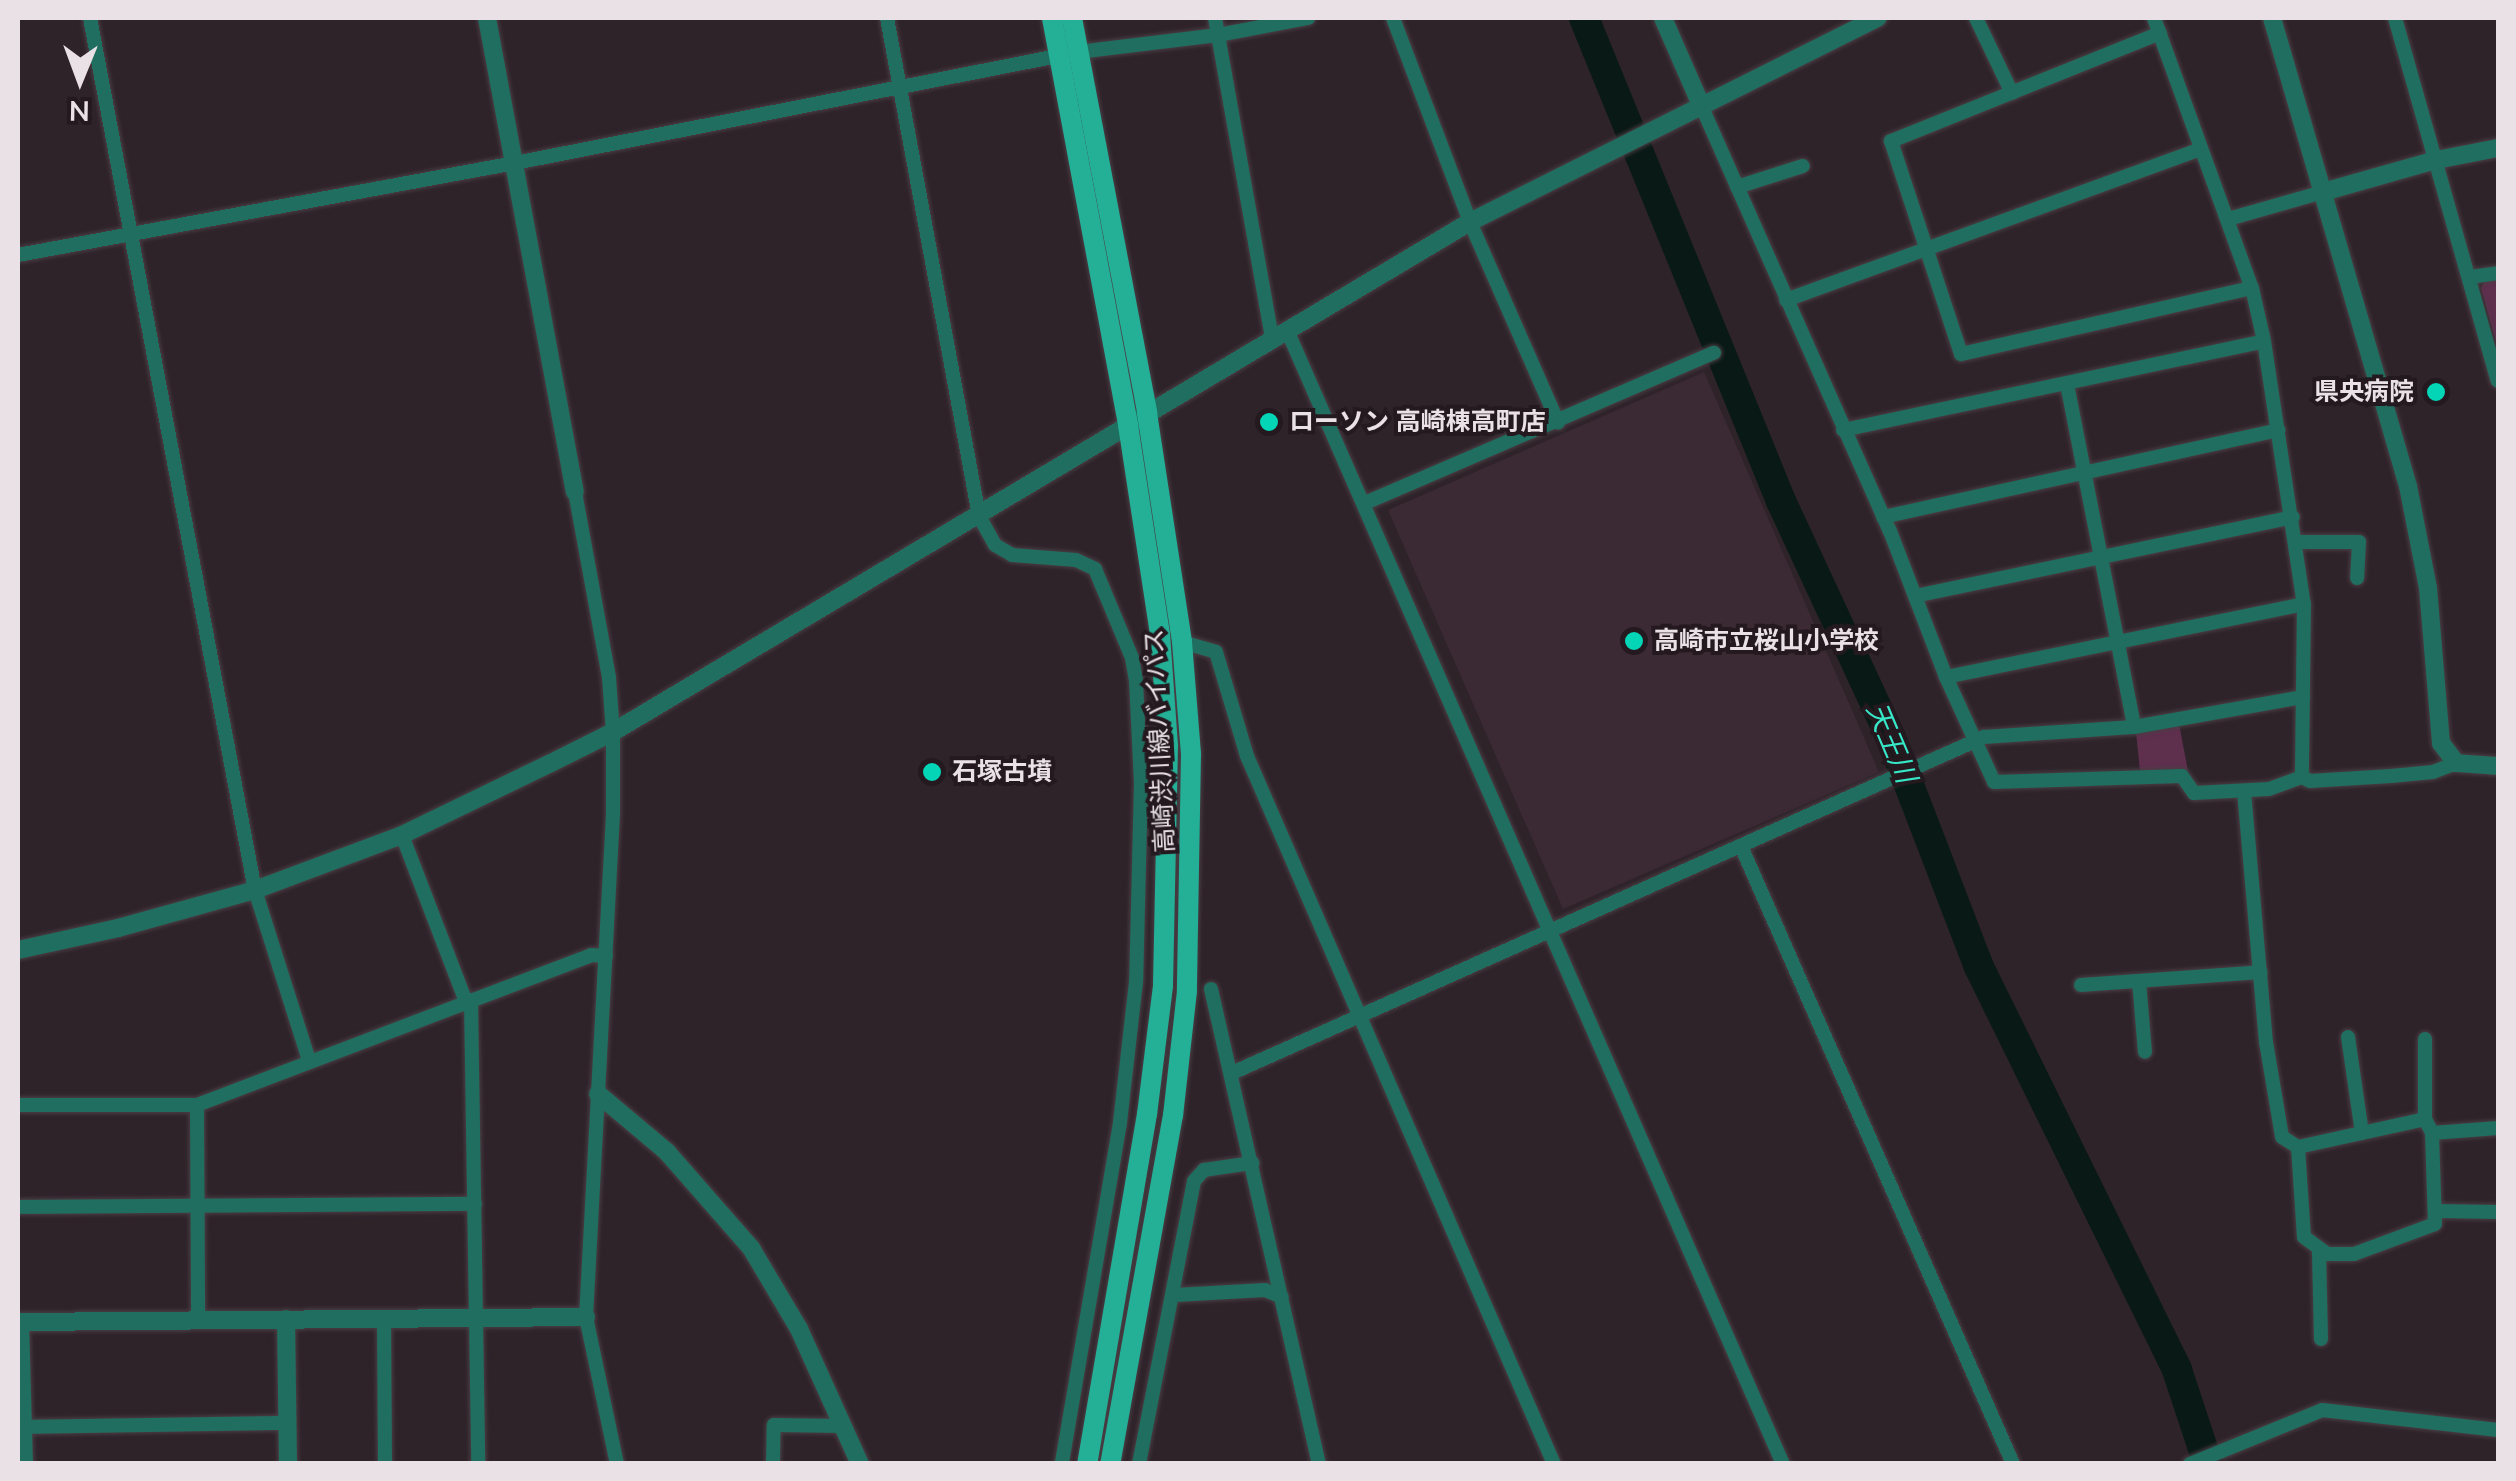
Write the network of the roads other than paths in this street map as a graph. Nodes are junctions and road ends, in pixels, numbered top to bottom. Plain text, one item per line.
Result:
1 (90, 18) edge
2 (487, 18) edge
3 (886, 18) edge
4 (1052, 18) edge
5 (1072, 18) edge
6 (1215, 18) edge
7 (1308, 18) edge
8 (1393, 18) edge
9 (1663, 18) edge
10 (1878, 18) edge
11 (1976, 18) edge
12 (2154, 18) edge
13 (2272, 18) edge
14 (2395, 18) edge
15 (2160, 33) junction
16 (1218, 35) junction
17 (1069, 54) junction
18 (900, 87) junction
19 (2012, 93) junction
20 (1701, 105) junction
21 (2498, 148) edge
22 (2200, 149) junction
23 (2436, 160) junction
24 (515, 164) junction
25 (1803, 166) dead end
26 (1737, 187) junction
27 (2323, 192) junction
28 (2228, 218) junction
29 (1470, 222) junction
30 (133, 235) junction
31 (1926, 248) junction
32 (18, 255) edge
33 (2498, 273) edge
34 (2470, 278) junction
35 (2252, 288) junction
36 (1786, 300) junction
37 (1280, 334) junction
38 (2264, 342) junction
39 (1714, 353) dead end
40 (2498, 382) edge
41 (2067, 384) junction
42 (1147, 413) junction
43 (1558, 422) junction
44 (1128, 425) junction
45 (1843, 430) junction
46 (2279, 430) junction
47 (2083, 470) junction
48 (576, 492) joint
49 (1364, 503) junction
50 (979, 516) junction
51 (1883, 517) junction
52 (2293, 517) junction
53 (2296, 542) junction
54 (2102, 556) junction
55 (2357, 578) dead end
56 (1915, 596) junction
57 (2304, 604) junction
58 (1182, 642) junction
59 (2118, 642) junction
60 (1946, 678) junction
61 (2303, 696) junction
62 (2134, 727) junction
63 (614, 732) junction
64 (1976, 743) junction
65 (2456, 763) junction
66 (2498, 766) edge
67 (2302, 777) junction
68 (2244, 791) junction
69 (402, 834) junction
70 (1742, 846) junction
71 (255, 890) junction
72 (1551, 933) junction
73 (18, 950) edge
74 (606, 956) junction
75 (2260, 972) junction
76 (2139, 981) junction
77 (2081, 985) dead end
78 (1211, 989) dead end
79 (468, 1001) junction
80 (1360, 1014) junction
81 (2348, 1037) dead end
82 (2424, 1039) dead end
83 (2145, 1052) dead end
84 (309, 1060) junction
85 (1232, 1074) junction
86 (598, 1094) junction
87 (198, 1104) junction
88 (18, 1105) edge
89 (2429, 1126) junction
90 (2498, 1128) edge
91 (2362, 1133) junction
92 (2298, 1146) junction
93 (1252, 1163) junction
94 (475, 1204) junction
95 (196, 1205) junction
96 (18, 1207) edge
97 (2436, 1210) junction
98 (2498, 1212) edge
99 (2319, 1251) junction
100 (1175, 1294) junction
101 (1282, 1297) junction
102 (586, 1317) junction
103 (476, 1318) junction
104 (198, 1320) junction
105 (286, 1320) junction
106 (384, 1320) junction
107 (20, 1322) edge
108 (2321, 1338) dead end
109 (287, 1423) junction
110 (843, 1426) junction
111 (25, 1427) junction
112 (2498, 1430) edge
113 (26, 1464) edge
114 (288, 1464) edge
115 (385, 1464) edge
116 (478, 1464) edge
117 (617, 1464) edge
118 (772, 1464) edge
119 (860, 1464) edge
120 (1062, 1464) edge
121 (1087, 1464) edge
122 (1110, 1464) edge
123 (1139, 1464) edge
124 (1319, 1464) edge
125 (1554, 1464) edge
126 (1782, 1464) edge
127 (2013, 1464) edge
128 (2190, 1464) edge

1 - 30 street
2 - 24 street
3 - 18 street
4 - 17 main road, 高崎渋川線バイパス
5 - 17 main road, 高崎渋川線バイパス
6 - 16 street
7 - 16 street
8 - 29 street
9 - 20 street
10 - 20 street
11 - 19 street
12 - 15 street
13 - 27 street
14 - 23 street
15 - 19 street
15 - 22 street
16 - 17 street
16 - 37 street
17 - 18 street
17 - 42 main road, 高崎渋川線バイパス
17 - 44 main road, 高崎渋川線バイパス
18 - 24 street
18 - 50 street
19 - 31 street
20 - 26 street
20 - 29 street
21 - 23 street
22 - 28 street
22 - 31 street
23 - 27 street
23 - 34 street
24 - 30 street
24 - 48 street
25 - 26 street
26 - 36 street
27 - 28 street
27 - 65 street
28 - 35 street
29 - 37 street
29 - 43 street
30 - 32 street
30 - 71 street
31 - 35 street
31 - 36 street
33 - 34 street
34 - 40 street
35 - 38 street
36 - 45 street
37 - 42 street
37 - 49 street
38 - 41 street
38 - 46 street
39 - 43 street
41 - 45 street
41 - 47 street
42 - 44 street
42 - 58 main road, 高崎渋川線バイパス
43 - 49 street
44 - 50 street
44 - 121 main road, 高崎渋川線バイパス
45 - 51 street
46 - 47 street
46 - 52 street
47 - 51 street
47 - 54 street
48 - 63 street
49 - 72 street
50 - 63 street
50 - 120 street
51 - 56 street
52 - 53 street
52 - 54 street
53 - 55 street
53 - 57 street
54 - 56 street
54 - 59 street
56 - 60 street
57 - 59 street
57 - 61 street
58 - 80 street
58 - 122 main road, 高崎渋川線バイパス
59 - 60 street
59 - 62 street
60 - 64 street
61 - 62 street
61 - 67 street
62 - 64 street
63 - 69 street
63 - 74 street
64 - 68 street
64 - 70 street
65 - 66 street
65 - 67 street
67 - 68 street
68 - 75 street
69 - 71 street
69 - 79 street
70 - 72 street
70 - 127 street
71 - 73 street
71 - 84 street
72 - 80 street
72 - 126 street
74 - 79 street
74 - 86 street
75 - 76 street
75 - 92 street
76 - 77 street
76 - 83 street
78 - 85 street
79 - 84 street
79 - 94 street
80 - 85 street
80 - 125 street
81 - 91 street
82 - 89 street
84 - 87 street
85 - 93 street
86 - 102 street
86 - 110 street
87 - 88 street
87 - 95 street
89 - 90 street
89 - 91 street
89 - 97 street
91 - 92 street
92 - 99 street
93 - 100 street
93 - 101 street
94 - 95 street
94 - 103 street
95 - 96 street
95 - 104 street
97 - 98 street
97 - 99 street
99 - 108 street
100 - 101 street
100 - 123 street
101 - 124 street
102 - 103 street
102 - 117 street
103 - 106 street
103 - 116 street
104 - 105 street
104 - 107 street
105 - 106 street
105 - 109 street
106 - 115 street
107 - 111 street
109 - 111 street
109 - 114 street
110 - 118 street
110 - 119 street
111 - 113 street
112 - 128 street

